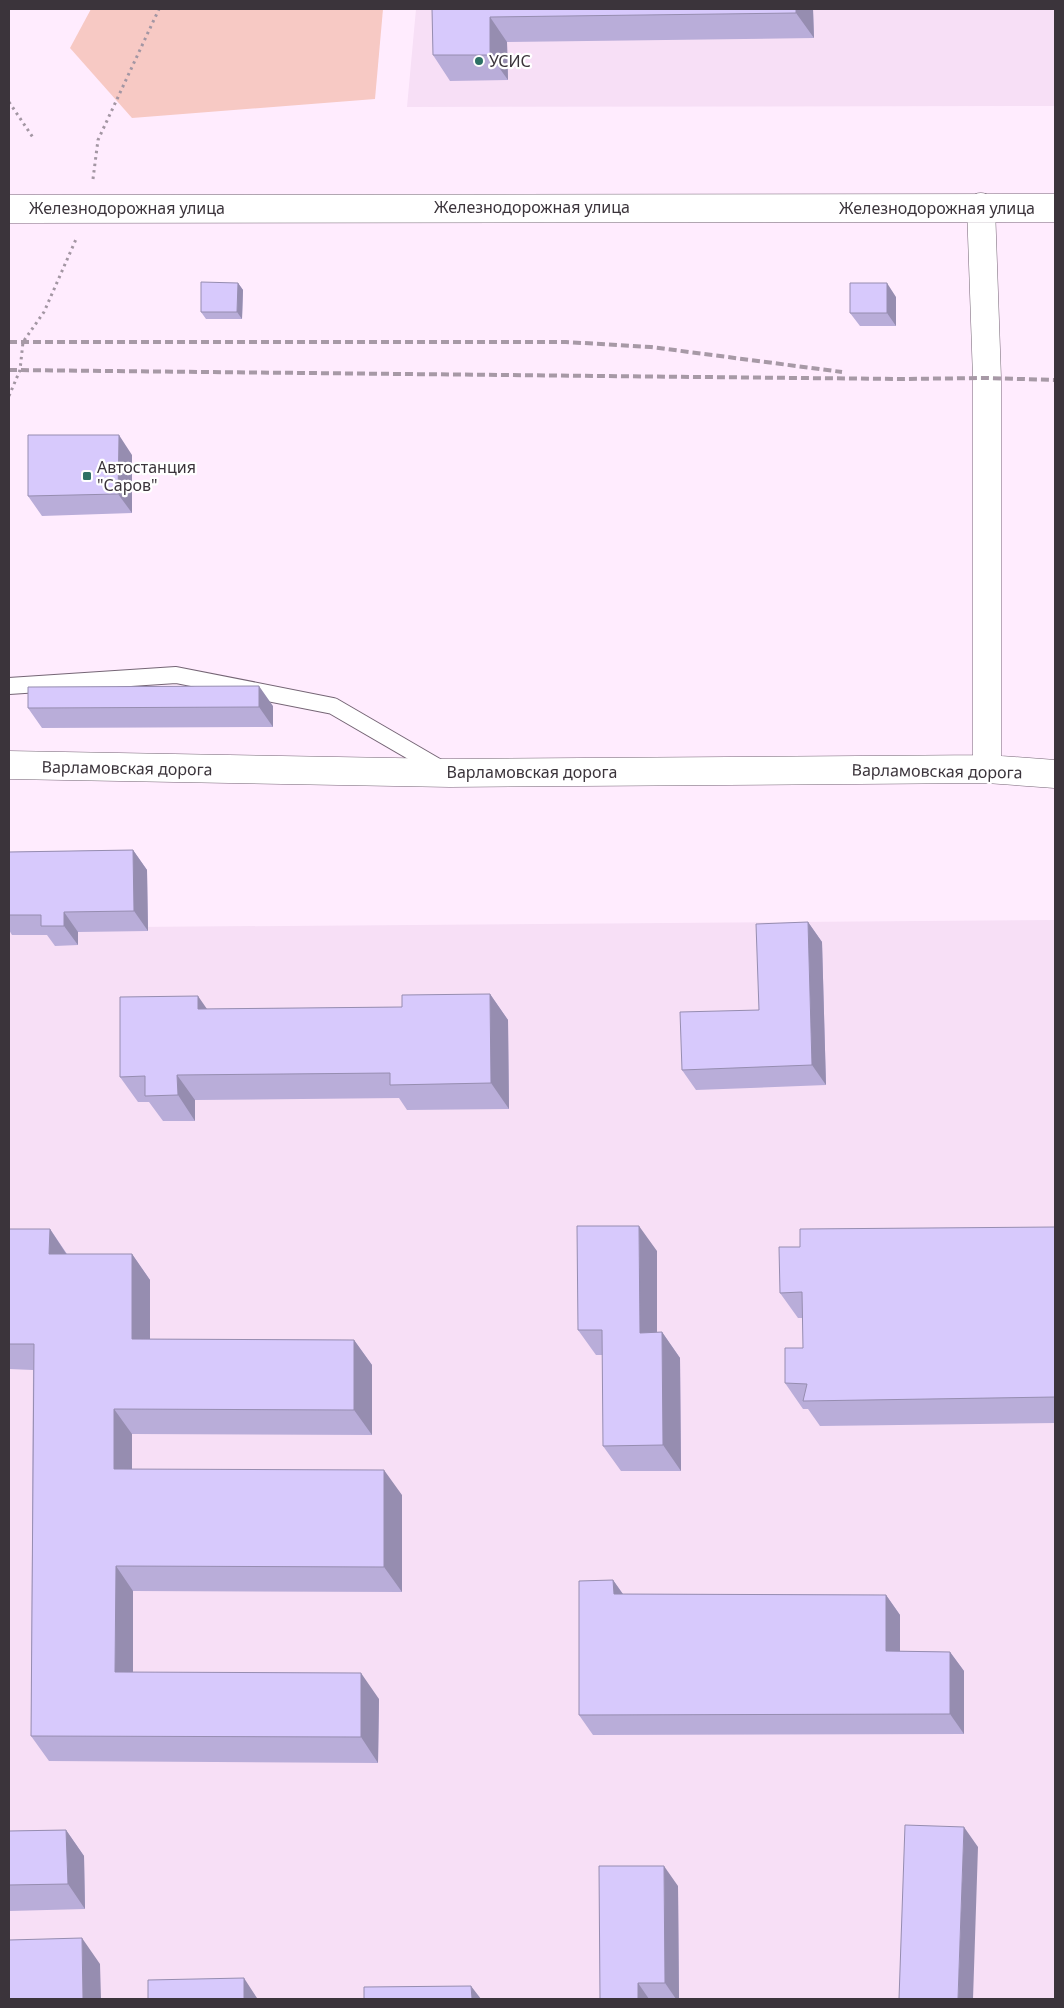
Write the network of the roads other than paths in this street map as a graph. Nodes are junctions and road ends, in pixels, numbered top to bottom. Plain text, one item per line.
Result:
1 (981, 207) junction
2 (1055, 208) edge
3 (9, 209) edge
4 (9, 686) edge
5 (9, 766) edge
6 (987, 769) junction
7 (450, 773) junction
8 (1055, 774) edge

1 - 2 street, Железнодорожная улица
1 - 3 street, Железнодорожная улица
1 - 6 street
4 - 7 lane
5 - 7 street, Варламовская дорога
6 - 7 street, Варламовская дорога
6 - 8 street, Варламовская дорога

